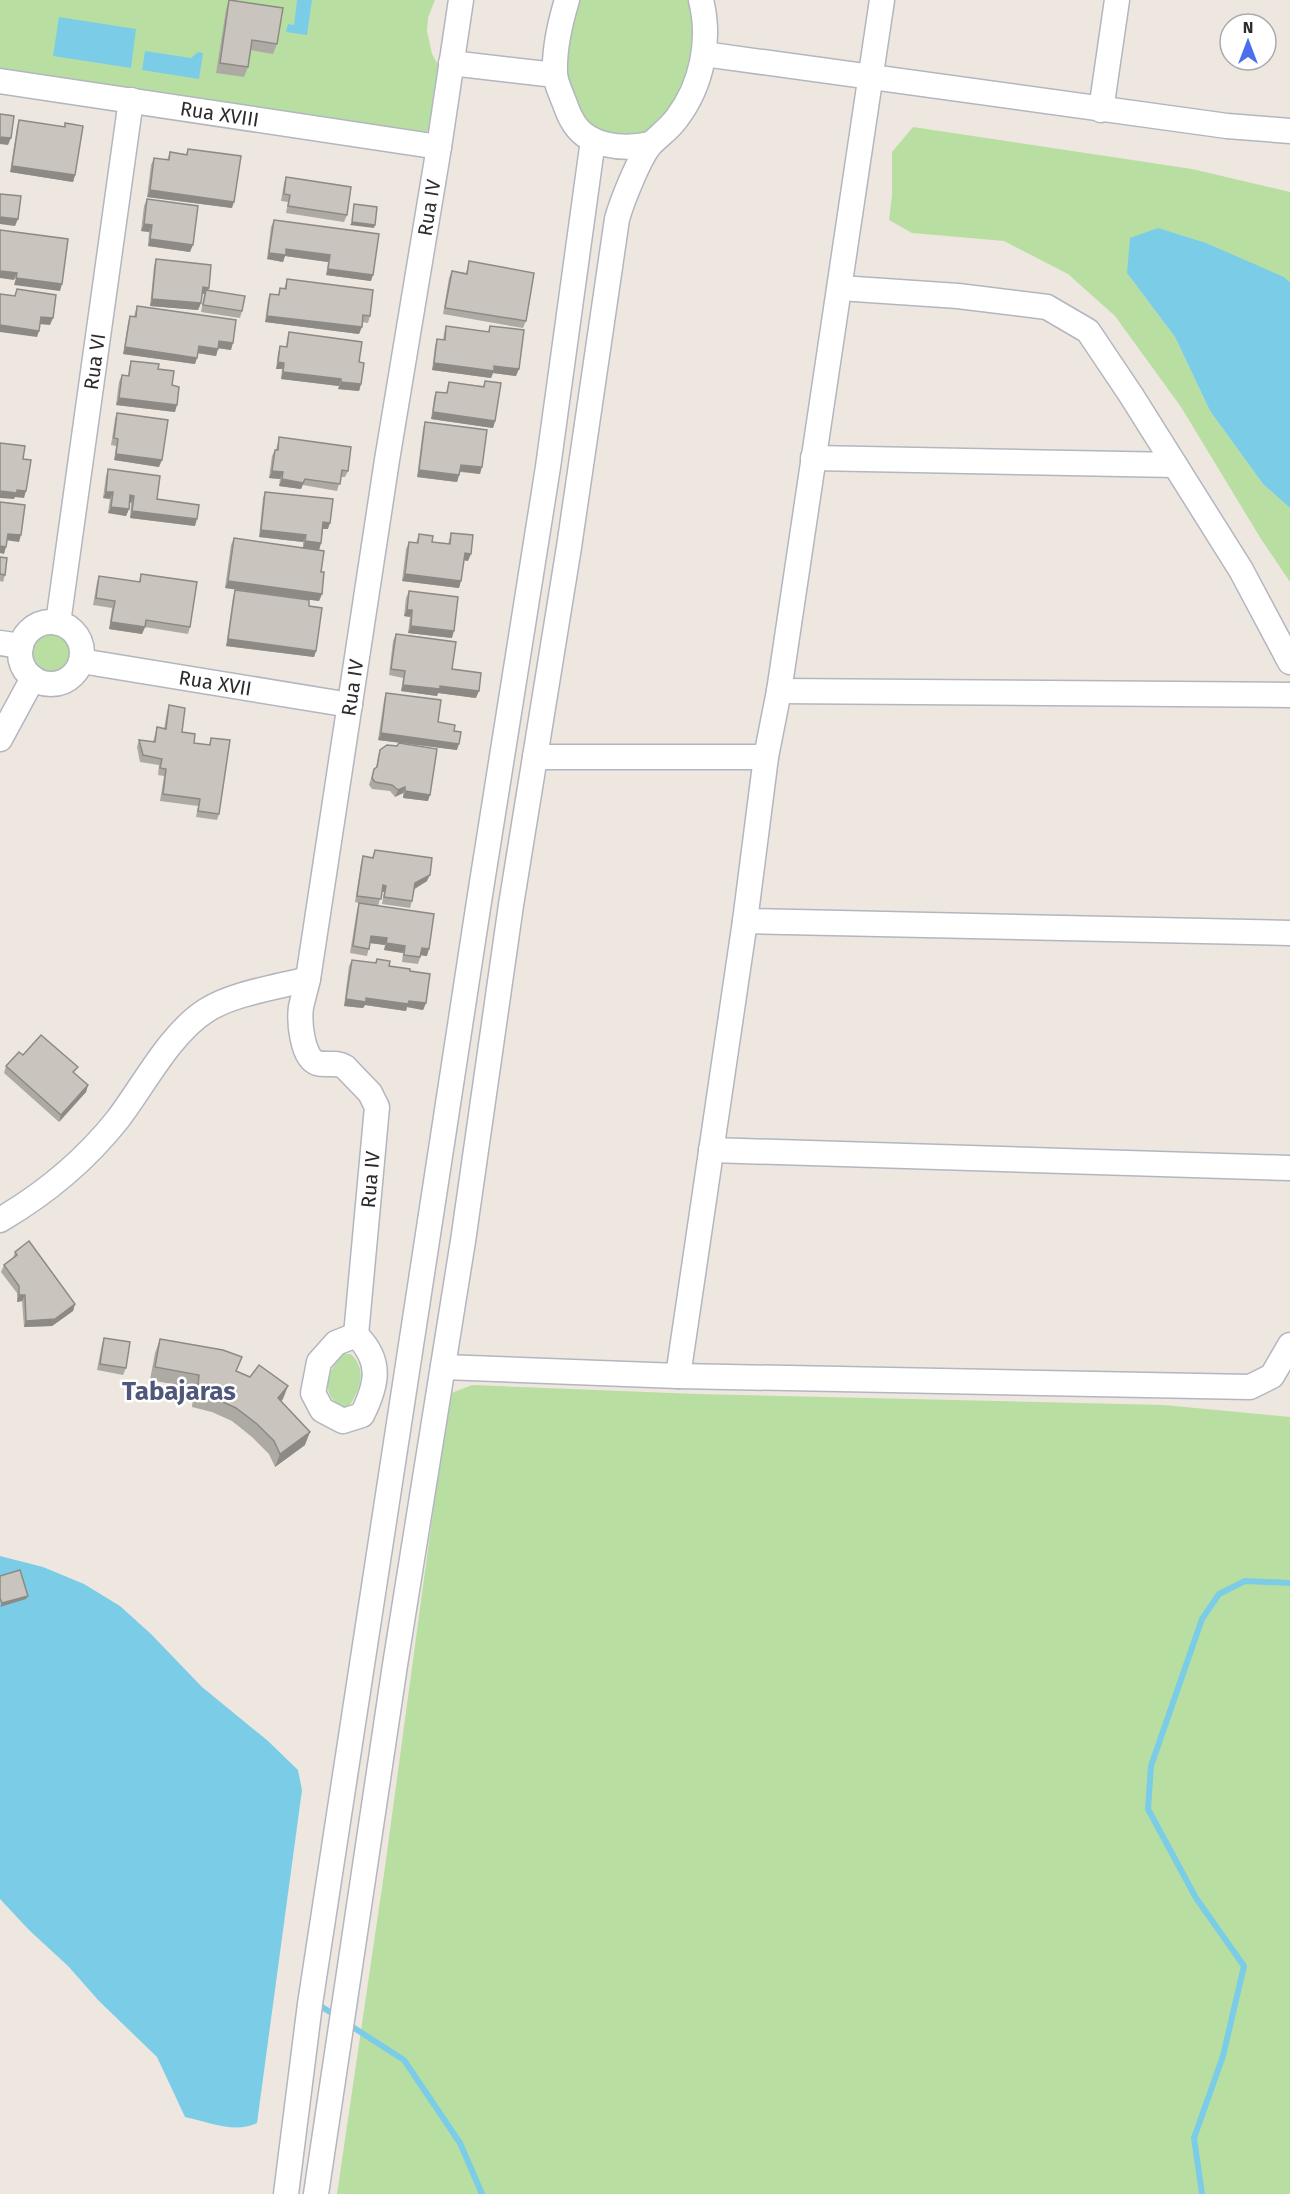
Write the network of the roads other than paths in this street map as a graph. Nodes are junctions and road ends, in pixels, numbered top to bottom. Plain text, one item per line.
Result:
1 (461, 0) edge
2 (567, 0) edge
3 (701, 0) edge
4 (882, 0) edge
5 (1117, 0) edge
6 (704, 54) junction
7 (451, 63) junction
8 (555, 75) junction
9 (869, 77) junction
10 (0, 81) edge
11 (131, 100) junction
12 (1101, 110) junction
13 (1290, 131) edge
14 (593, 140) junction
15 (650, 144) junction
16 (439, 147) junction
17 (840, 288) junction
18 (813, 458) junction
19 (1175, 465) junction
20 (58, 623) junction
21 (11, 644) edge
22 (81, 661) junction
23 (1290, 662) edge
24 (33, 678) junction
25 (779, 691) junction
26 (1290, 695) edge
27 (350, 705) junction
28 (0, 739) edge
29 (535, 757) junction
30 (766, 757) junction
31 (745, 921) junction
32 (1290, 933) edge
33 (308, 979) junction
34 (711, 1150) junction
35 (1290, 1168) edge
36 (0, 1220) edge
37 (356, 1335) dead end
38 (413, 1338) junction
39 (446, 1342) junction
40 (1290, 1345) edge
41 (443, 1367) junction
42 (678, 1376) junction
43 (399, 1431) junction
44 (432, 1435) junction
45 (286, 2194) edge
46 (316, 2194) edge

1 - 7 street, Rua IV
2 - 8 street
3 - 6 street
4 - 9 street
5 - 12 street
6 - 9 street
6 - 15 street
7 - 8 street
7 - 16 street, Rua IV
8 - 14 street
9 - 12 street
9 - 17 street
10 - 11 street, Rua XVIII
11 - 16 street, Rua XVIII
11 - 20 street, Rua VI
12 - 13 street
14 - 15 street
14 - 38 street
15 - 29 street
16 - 27 street, Rua IV
17 - 18 street
17 - 19 street
18 - 19 street
18 - 25 street
19 - 23 street
20 - 21 street
20 - 22 street
21 - 24 street
22 - 24 street
22 - 27 street, Rua XVII
24 - 28 street
25 - 26 street
25 - 30 street
27 - 33 street, Rua IV
29 - 30 street
29 - 39 street
30 - 31 street
31 - 32 street
31 - 34 street
33 - 36 street
33 - 37 street, Rua IV
34 - 35 street
34 - 42 street
38 - 39 street
38 - 43 street
39 - 41 street
40 - 42 street
41 - 42 street
41 - 44 street
43 - 44 street
43 - 45 street
44 - 46 street

